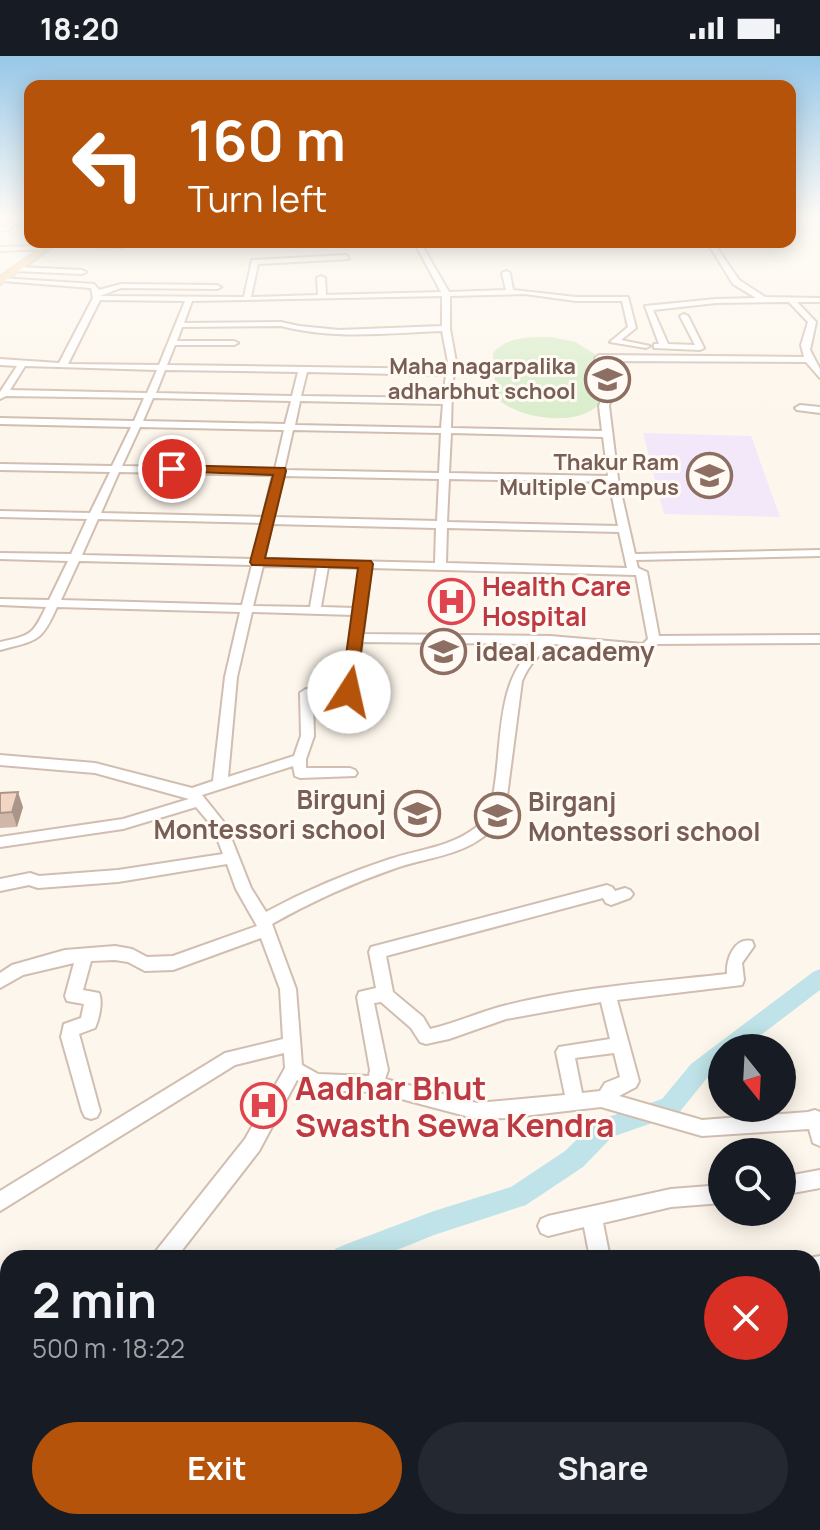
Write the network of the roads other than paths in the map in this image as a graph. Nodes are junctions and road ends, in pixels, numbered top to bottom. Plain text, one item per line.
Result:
1 (93, 286) edge
2 (131, 286) edge
3 (218, 286) edge
4 (250, 286) edge
5 (321, 286) edge
6 (441, 286) edge
7 (508, 286) edge
8 (743, 286) edge
9 (446, 294) junction
10 (510, 294) junction
11 (322, 295) junction
12 (97, 296) junction
13 (190, 297) junction
14 (215, 298) junction
15 (247, 299) junction
16 (767, 300) junction
17 (820, 300) edge
18 (793, 302) junction
19 (684, 316) dead end
20 (179, 325) junction
21 (446, 328) junction
22 (172, 343) junction
23 (234, 343) dead end
24 (806, 344) junction
25 (820, 345) edge
26 (646, 346) junction
27 (665, 347) junction
28 (646, 359) junction
29 (806, 360) junction
30 (0, 362) edge
31 (22, 364) junction
32 (62, 366) junction
33 (163, 366) junction
34 (303, 369) junction
35 (449, 372) junction
36 (820, 375) edge
37 (150, 395) junction
38 (2, 396) edge
39 (298, 398) junction
40 (447, 401) junction
41 (800, 408) dead end
42 (820, 410) edge
43 (0, 421) edge
44 (137, 425) junction
45 (291, 427) junction
46 (447, 429) junction
47 (607, 434) junction
48 (0, 467) edge
49 (118, 467) junction
50 (280, 471) junction
51 (446, 475) junction
52 (613, 479) junction
53 (0, 514) edge
54 (95, 516) junction
55 (268, 520) junction
56 (443, 524) junction
57 (623, 529) junction
58 (820, 553) edge
59 (0, 556) edge
60 (629, 557) junction
61 (75, 558) junction
62 (257, 562) junction
63 (323, 563) junction
64 (366, 564) junction
65 (440, 565) junction
66 (633, 571) junction
67 (0, 602) edge
68 (54, 603) junction
69 (246, 608) junction
70 (315, 610) junction
71 (360, 612) junction
72 (358, 638) junction
73 (820, 639) edge
74 (550, 640) junction
75 (654, 640) junction
76 (0, 646) edge
77 (349, 692) junction
78 (380, 696) dead end
79 (299, 759) junction
80 (0, 760) edge
81 (350, 773) dead end
82 (220, 785) junction
83 (195, 797) junction
84 (0, 842) edge
85 (231, 858) junction
86 (0, 885) edge
87 (625, 894) dead end
88 (264, 926) junction
89 (746, 946) dead end
90 (84, 956) junction
91 (0, 981) edge
92 (385, 994) junction
93 (607, 994) junction
94 (292, 1044) junction
95 (621, 1045) junction
96 (294, 1069) junction
97 (375, 1084) junction
98 (606, 1100) junction
99 (575, 1102) junction
100 (91, 1111) dead end
101 (818, 1125) edge
102 (820, 1179) edge
103 (796, 1183) edge
104 (708, 1195) edge
105 (0, 1202) edge
106 (592, 1217) junction
107 (548, 1226) dead end
108 (169, 1250) edge
109 (598, 1250) edge

1 - 12 street
2 - 12 street
3 - 14 street
4 - 15 street
5 - 11 street
6 - 9 street
7 - 10 street
8 - 16 street
9 - 10 street
9 - 11 street
9 - 21 street
10 - 26 street
11 - 15 street
12 - 13 street
12 - 32 street
13 - 14 street
13 - 20 street
14 - 15 street
16 - 18 street
16 - 27 street
17 - 18 street
18 - 24 street
19 - 27 street
20 - 21 street
20 - 22 street
21 - 35 street
22 - 23 street
22 - 33 street
24 - 25 street
24 - 29 street
26 - 27 street
26 - 28 street
28 - 29 street
28 - 47 street
29 - 36 street
30 - 31 street
31 - 32 street
31 - 38 street
32 - 33 street
33 - 34 street
33 - 37 street
34 - 35 street
34 - 39 street
35 - 40 street
37 - 38 street
37 - 39 street
37 - 44 street
39 - 40 street
39 - 45 street
40 - 46 street
41 - 42 street
43 - 44 street
44 - 45 street
44 - 49 street
45 - 46 street
45 - 50 street
46 - 47 street
46 - 51 street
47 - 52 street
48 - 49 street
49 - 50 street
49 - 54 street
50 - 51 street
50 - 55 street
51 - 52 street
51 - 56 street
52 - 57 street
53 - 54 street
54 - 55 street
54 - 61 street
55 - 56 street
55 - 62 street
56 - 57 street
56 - 65 street
57 - 60 street
58 - 60 street
59 - 61 street
60 - 66 street
61 - 62 street
61 - 68 street
62 - 63 street
62 - 69 street
63 - 64 street
63 - 70 street
64 - 65 street
64 - 71 street
65 - 66 street
66 - 75 street
67 - 68 street
68 - 69 street
68 - 76 street
69 - 70 street
69 - 82 street
70 - 71 street
71 - 72 street
72 - 74 street
72 - 77 street
73 - 75 street
74 - 75 street
74 - 88 street
77 - 78 street
77 - 79 street
79 - 81 street
79 - 82 street
80 - 83 street
82 - 83 street
83 - 84 street
83 - 85 street
85 - 86 street
85 - 88 street
87 - 92 street
88 - 90 street
88 - 94 street
89 - 93 street
90 - 91 street
90 - 100 street
92 - 93 street
92 - 97 street
93 - 95 street
94 - 96 street
94 - 105 street
95 - 98 street
95 - 99 street
96 - 97 street
96 - 108 street
97 - 99 street
98 - 99 street
98 - 101 street
102 - 103 street
104 - 106 street
106 - 107 street
106 - 109 street

